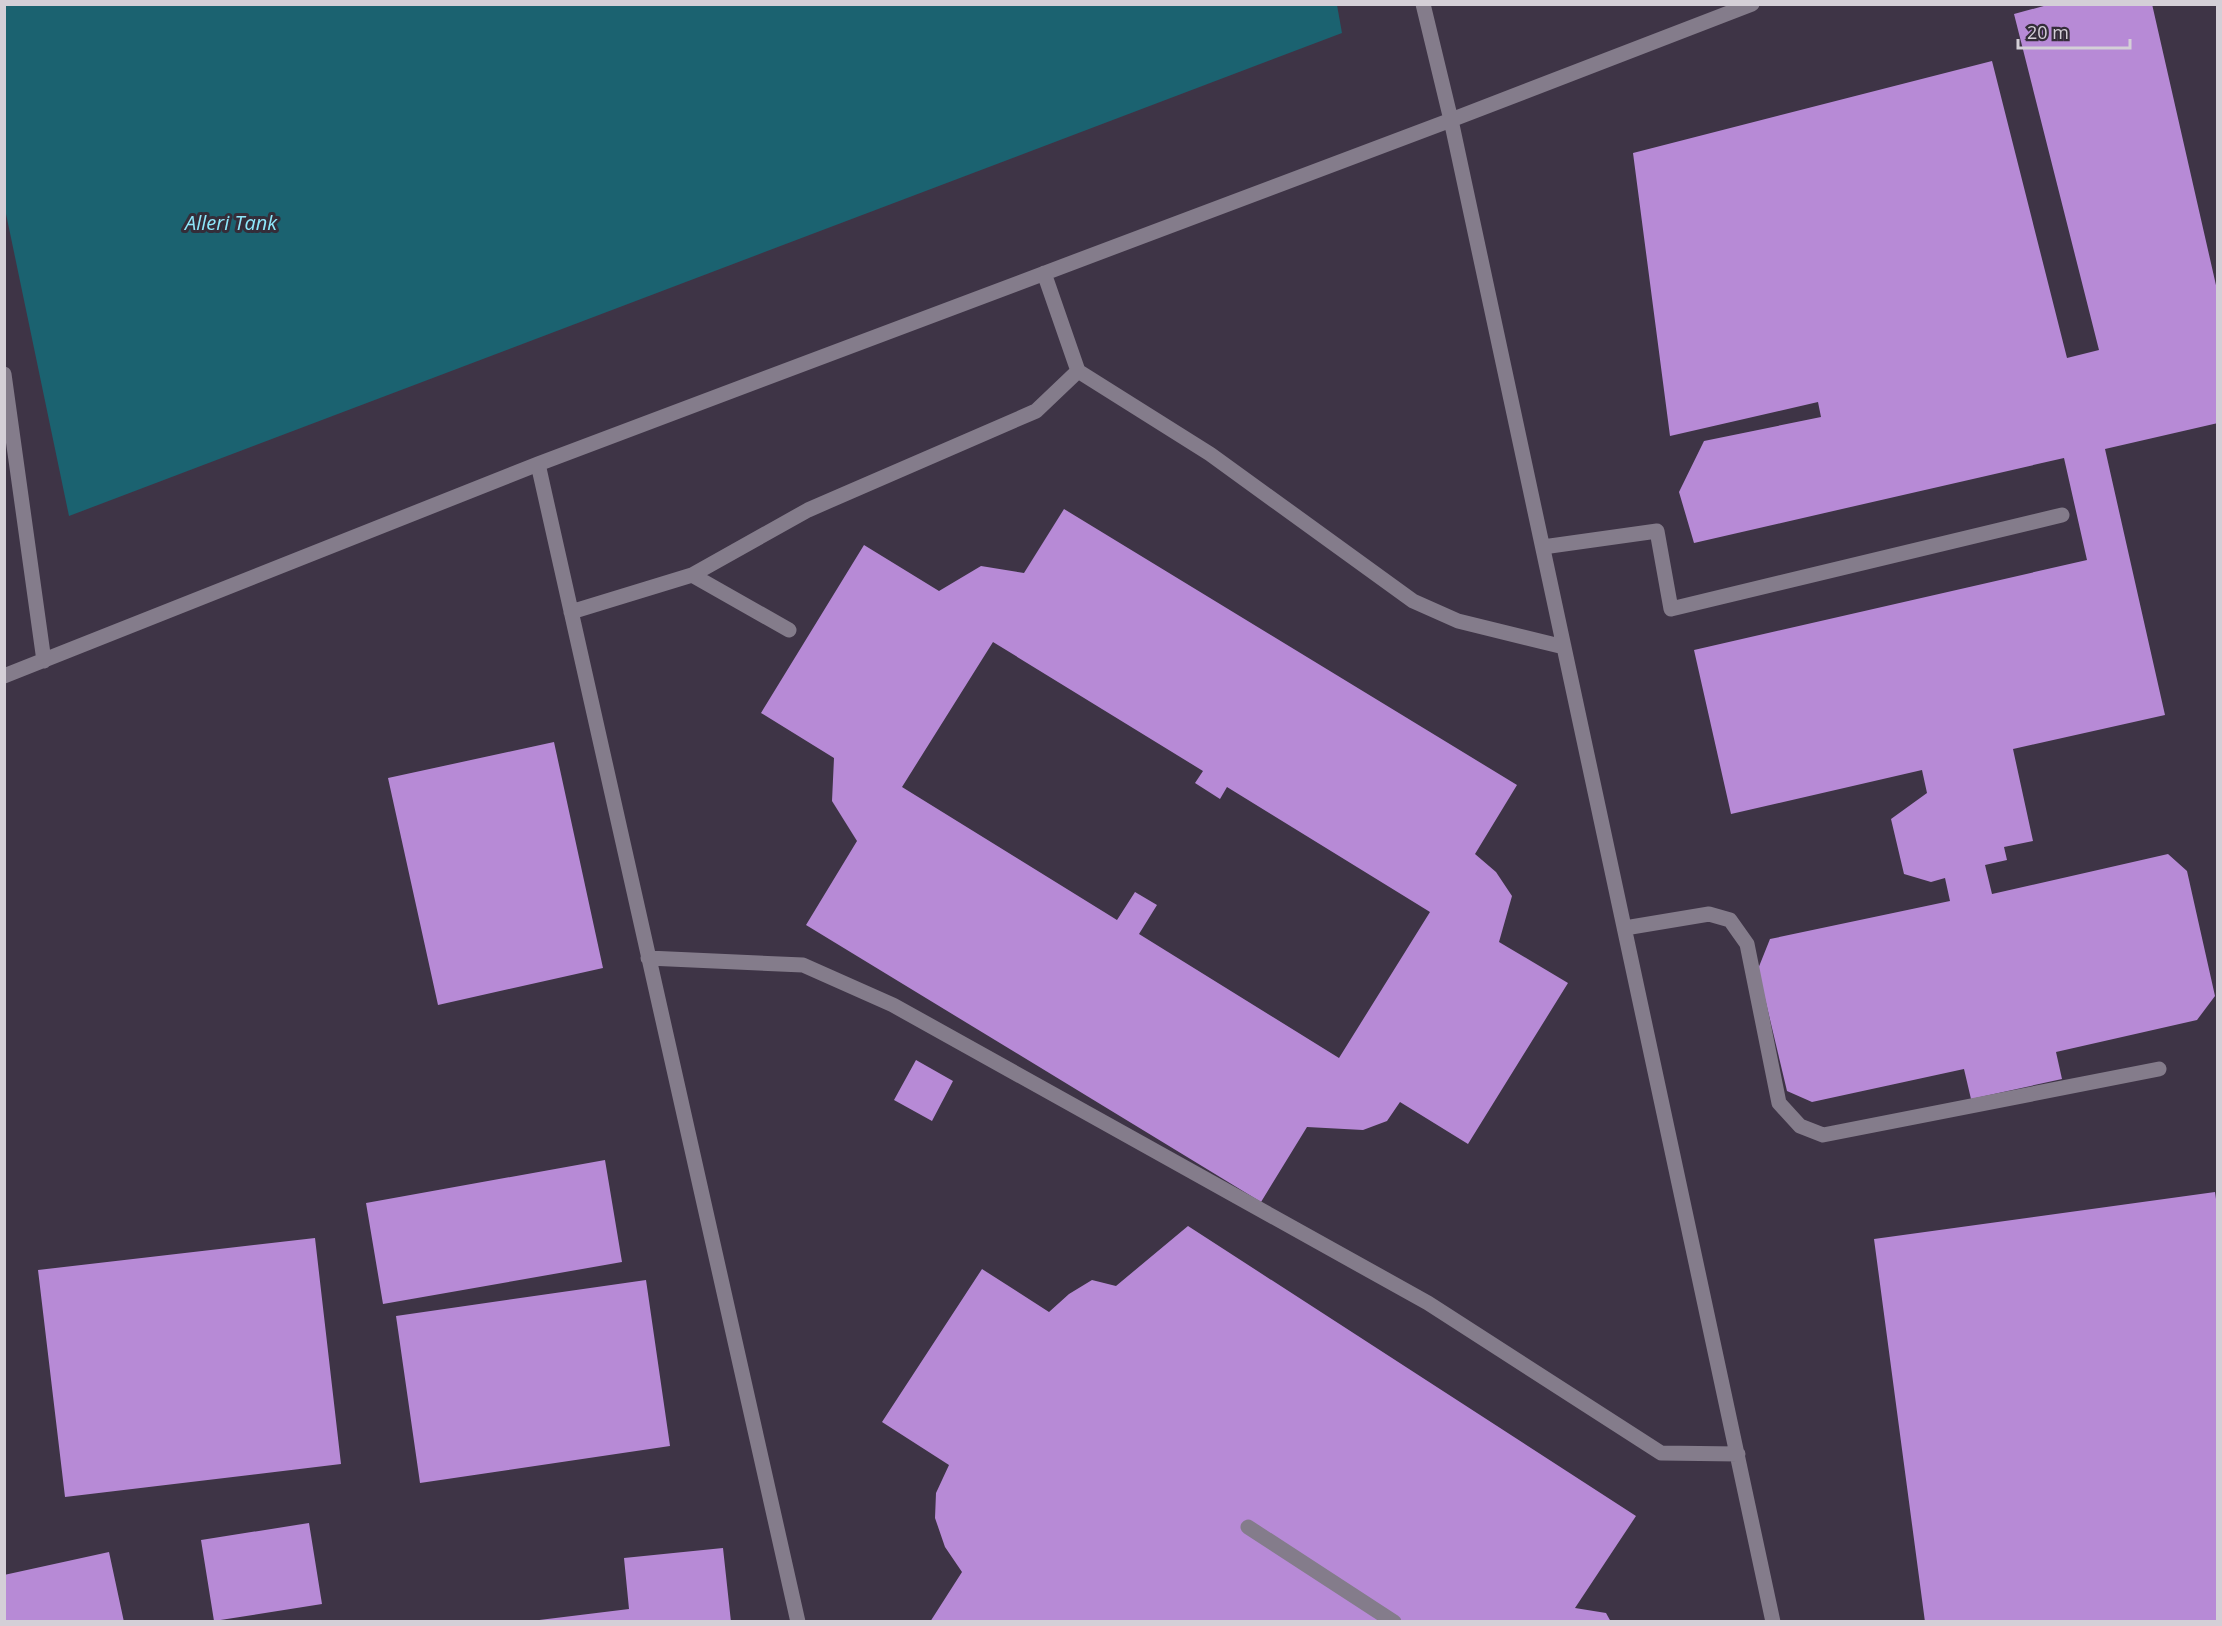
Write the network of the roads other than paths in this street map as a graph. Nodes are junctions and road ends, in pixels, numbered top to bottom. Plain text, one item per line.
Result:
1 (1423, 4) edge
2 (1752, 4) edge
3 (1451, 120) junction
4 (1044, 273) junction
5 (1078, 371) junction
6 (4, 374) edge
7 (538, 464) junction
8 (2062, 515) dead end
9 (1543, 547) junction
10 (692, 575) junction
11 (571, 612) junction
12 (789, 630) dead end
13 (1564, 648) junction
14 (44, 661) junction
15 (4, 676) edge
16 (1624, 928) junction
17 (648, 958) junction
18 (2159, 1069) dead end
19 (1738, 1454) junction
20 (1248, 1527) dead end
21 (798, 1622) edge
22 (1394, 1622) edge
23 (1773, 1622) edge

1 - 3 lane
2 - 3 lane
3 - 4 lane
3 - 9 lane
4 - 5 lane
4 - 7 lane
5 - 10 lane
5 - 13 lane
6 - 14 lane
7 - 11 lane
7 - 14 lane
8 - 9 lane
9 - 13 lane
10 - 11 lane
10 - 12 lane
11 - 17 lane
13 - 16 lane
14 - 15 lane
16 - 18 lane
16 - 19 lane
17 - 19 lane
17 - 21 lane
19 - 23 lane
20 - 22 lane

